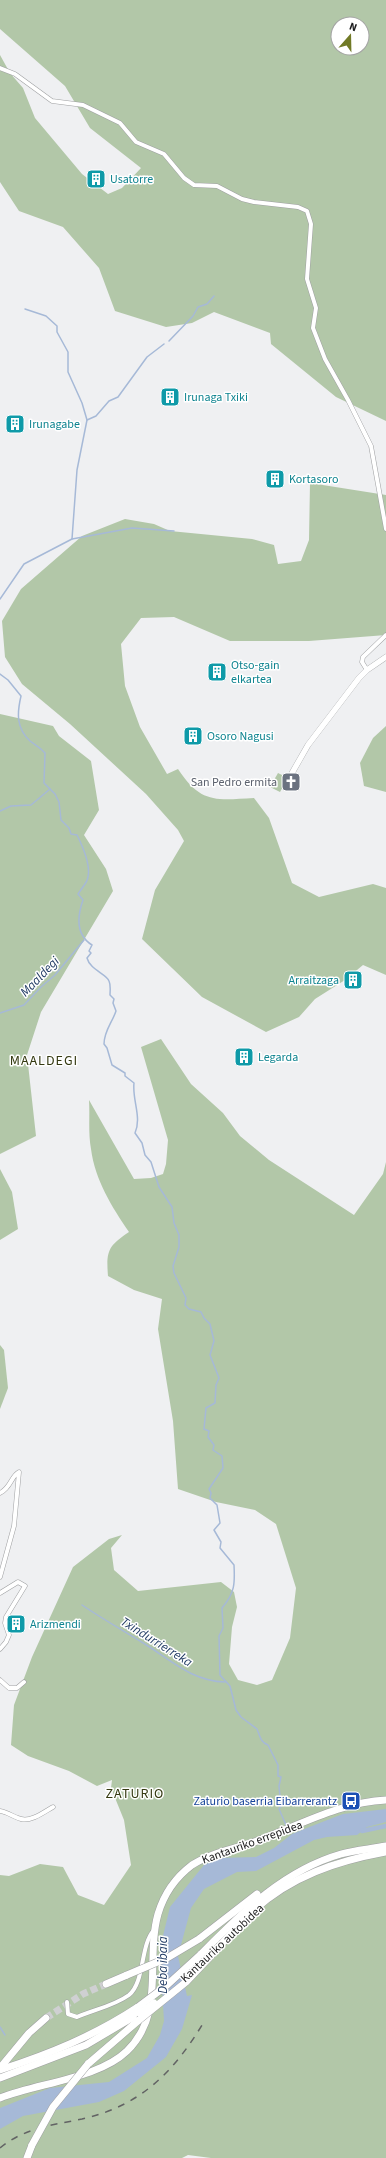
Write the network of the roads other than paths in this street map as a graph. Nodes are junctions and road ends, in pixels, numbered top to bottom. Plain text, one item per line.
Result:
1 (0, 68) edge
2 (386, 529) edge
3 (386, 635) edge
4 (386, 657) edge
5 (367, 670) junction
6 (292, 773) dead end
7 (0, 1493) edge
8 (0, 1577) edge
9 (0, 1593) edge
10 (0, 1649) edge
11 (0, 1680) edge
12 (24, 1682) dead end
13 (386, 1800) edge
14 (53, 1807) dead end
15 (0, 1811) edge
16 (386, 1846) edge
17 (386, 1852) edge
18 (302, 1871) junction
19 (155, 1929) junction
20 (106, 1984) tunnel mouth
21 (67, 2002) dead end
22 (139, 2013) junction
23 (46, 2018) tunnel mouth
24 (0, 2069) edge
25 (0, 2078) edge
26 (0, 2098) edge
27 (27, 2158) edge

1 - 2 street
3 - 5 street
4 - 5 street
5 - 6 street
7 - 8 street
9 - 10 street
11 - 12 street
13 - 19 highway, Kantauriko errepidea
14 - 15 street
16 - 18 highway
17 - 22 highway, Kantauriko autobidea, bridge
18 - 20 highway, bridge
18 - 22 highway, bridge
19 - 21 street
19 - 26 highway, Kantauriko errepidea
22 - 24 highway, Kantauriko autobidea
22 - 25 highway, Kantauriko autobidea
22 - 27 highway, bridge
23 - 24 highway

